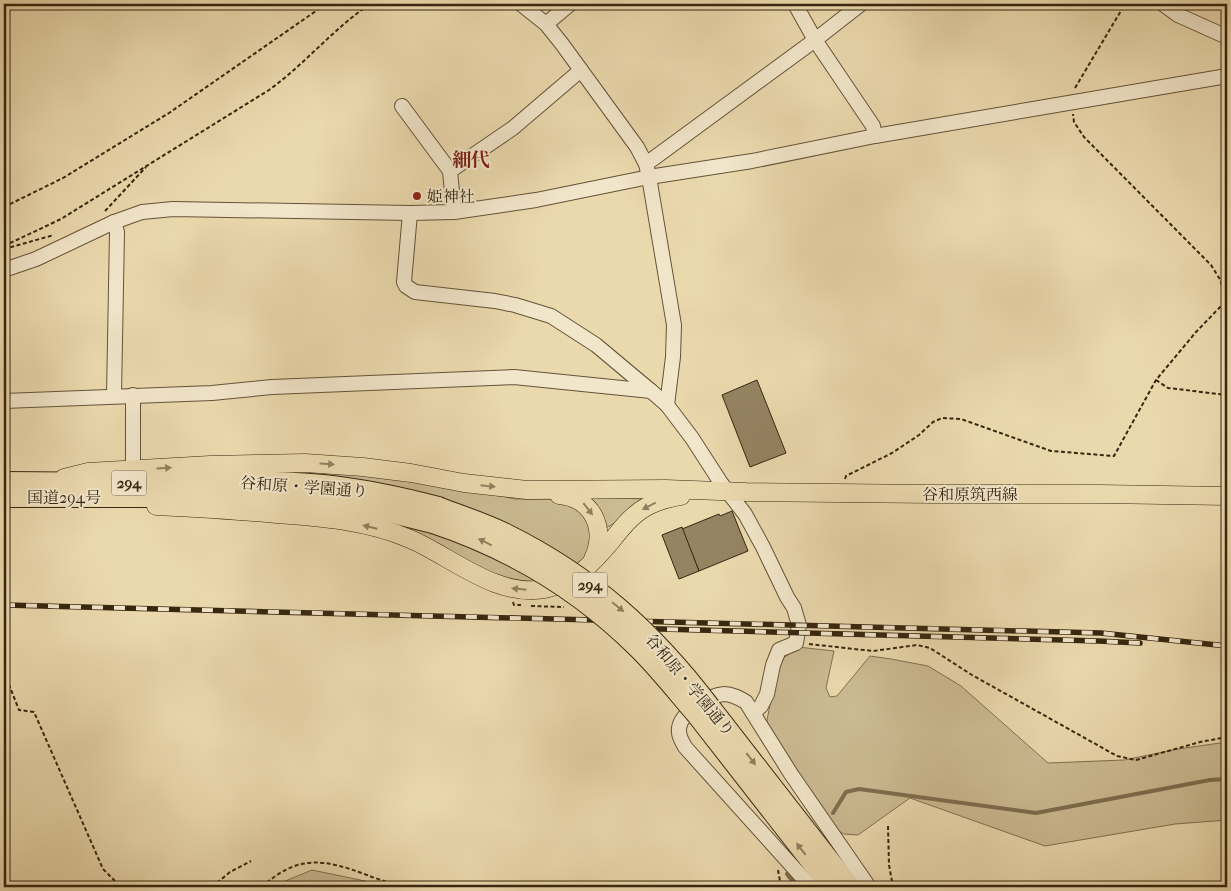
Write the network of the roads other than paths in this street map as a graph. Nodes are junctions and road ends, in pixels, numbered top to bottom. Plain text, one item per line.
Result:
1 (521, 4) edge
2 (570, 4) edge
3 (795, 4) edge
4 (861, 4) edge
5 (1162, 4) edge
6 (546, 24) junction
7 (1227, 37) edge
8 (815, 40) junction
9 (581, 70) junction
10 (1227, 76) edge
11 (402, 106) dead end
12 (875, 136) junction
13 (648, 170) junction
14 (450, 171) junction
15 (454, 212) junction
16 (410, 213) junction
17 (109, 218) junction
18 (4, 270) edge
19 (652, 391) junction
20 (133, 395) junction
21 (114, 396) junction
22 (4, 401) edge
23 (667, 405) junction
24 (4, 482) edge
25 (47, 482) joint
26 (130, 484) junction
27 (527, 490) junction
28 (721, 492) junction
29 (1227, 496) edge
30 (4, 497) edge
31 (592, 563) junction
32 (704, 711) junction
33 (753, 713) junction
34 (812, 887) edge
35 (831, 887) edge
36 (850, 887) edge
37 (869, 887) edge

1 - 6 street
2 - 6 street
3 - 8 street
4 - 8 street
5 - 7 street
6 - 9 street
8 - 12 street
8 - 13 street
9 - 13 street
9 - 14 street
10 - 12 street
11 - 14 street
12 - 13 street
13 - 15 street
13 - 23 street
14 - 15 street
15 - 16 street
16 - 17 street
16 - 19 street
17 - 18 street
17 - 21 street
19 - 20 street
19 - 23 street
20 - 21 street
20 - 26 street
21 - 22 street
23 - 28 street
24 - 25 highway, 国道294号 / 294
25 - 26 highway, 谷和原・学園通り / 294
26 -> 27 main road
26 - 30 highway, 国道294号 / 294
31 -> 26 main road
26 - 32 highway, 谷和原・学園通り / 294, bridge
27 - 28 main road
27 -> 31 main road
28 - 29 main road, 谷和原筑西線
28 -> 31 main road
28 - 33 street
35 -> 32 highway, 谷和原・学園通り / 294
32 -> 36 highway, 谷和原・学園通り / 294
33 - 34 street
33 - 37 street

